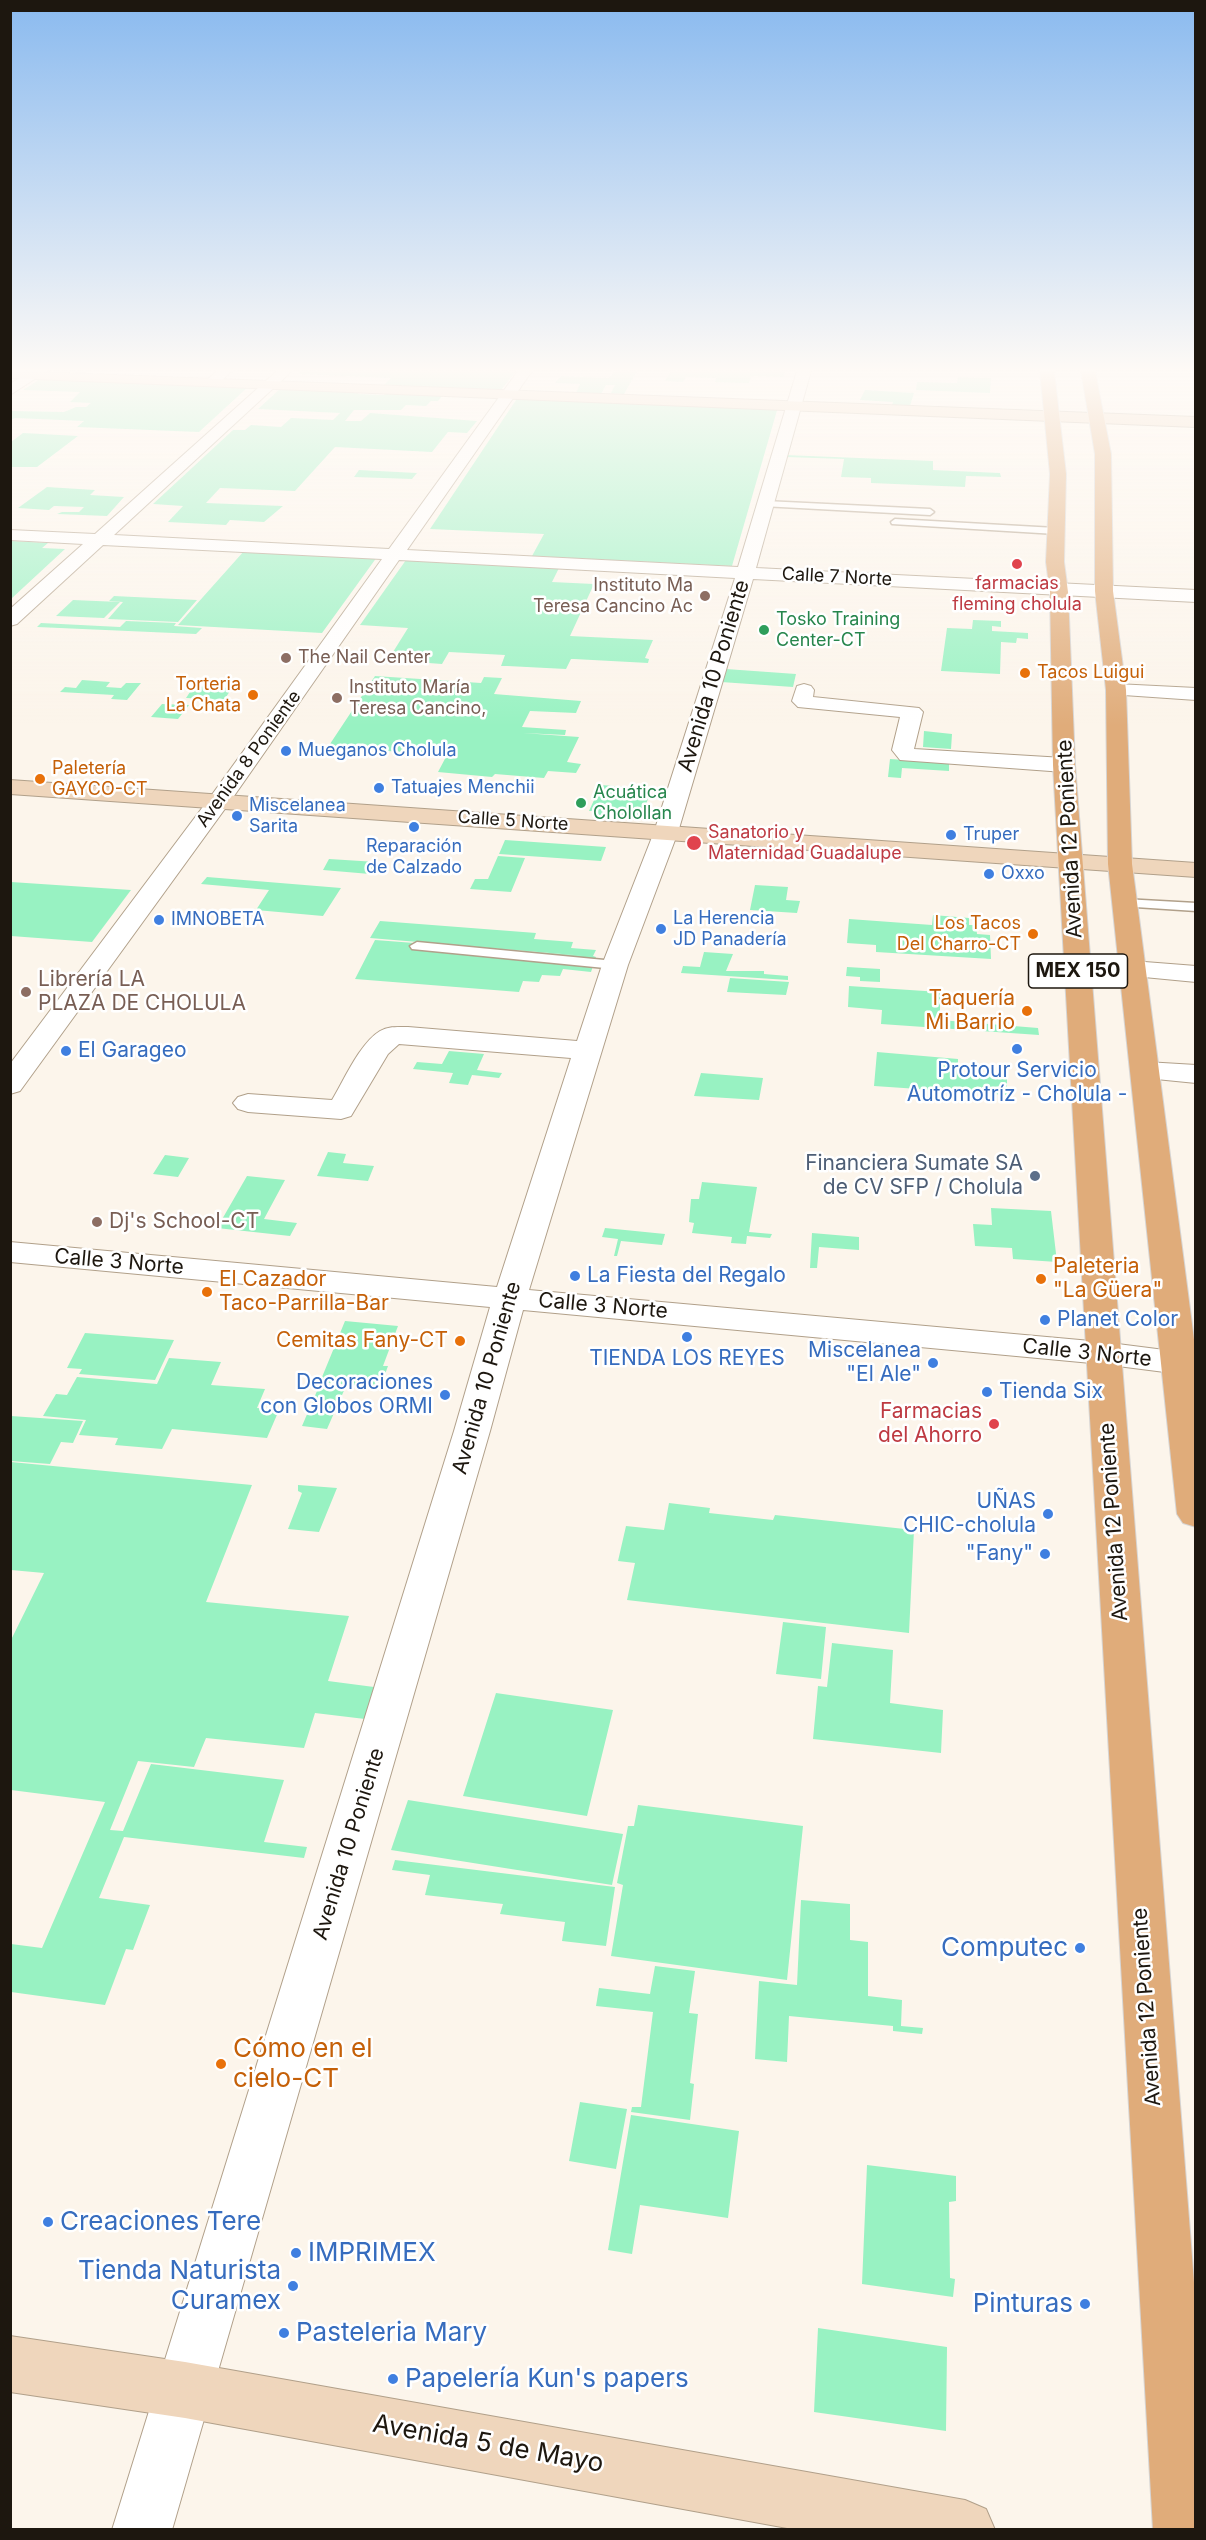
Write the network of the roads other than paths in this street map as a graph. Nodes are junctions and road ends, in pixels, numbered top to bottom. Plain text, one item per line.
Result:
1 (154, 490) edge
2 (440, 490) edge
3 (769, 490) edge
4 (1071, 490) edge
5 (1085, 490) edge
6 (765, 504) junction
7 (930, 512) dead end
8 (896, 522) dead end
9 (1056, 531) junction
10 (10, 535) edge
11 (99, 540) junction
12 (394, 555) junction
13 (746, 573) junction
14 (1059, 589) junction
15 (1104, 591) junction
16 (1196, 596) edge
17 (10, 620) edge
18 (804, 690) dead end
19 (1116, 690) junction
20 (1196, 694) edge
21 (1064, 765) junction
22 (10, 786) edge
23 (219, 801) junction
24 (666, 832) junction
25 (1070, 861) junction
26 (1120, 864) junction
27 (1196, 870) edge
28 (1124, 903) junction
29 (1196, 907) edge
30 (417, 946) dead end
31 (615, 964) junction
32 (1132, 969) junction
33 (1196, 974) edge
34 (588, 1051) junction
35 (1146, 1071) junction
36 (1196, 1074) edge
37 (10, 1085) edge
38 (248, 1103) dead end
39 (10, 1252) edge
40 (510, 1297) junction
41 (1102, 1353) junction
42 (1187, 1364) edge
43 (1196, 1514) edge
44 (10, 2364) edge
45 (185, 2390) junction
46 (142, 2529) edge
47 (965, 2529) edge
48 (1183, 2529) edge

1 - 11 street
2 - 12 street, Avenida 8 Poniente
3 - 6 street, Avenida 10 Poniente
4 - 9 main road, Avenida 12 Poniente / MEX 150
5 - 15 main road, Avenida 12 Poniente / MEX 150
6 - 7 lane
6 - 13 street, Avenida 10 Poniente
8 - 9 lane
9 - 14 main road, Avenida 12 Poniente / MEX 150
10 - 11 street, Calle 7 Norte
11 - 12 street, Calle 7 Norte
11 - 17 street
12 - 13 street, Calle 7 Norte
12 - 23 street, Avenida 8 Poniente
13 - 14 street, Calle 7 Norte
13 - 24 street, Avenida 10 Poniente
14 - 15 street, Calle 7 Norte
14 - 21 main road, Avenida 12 Poniente / MEX 150
15 - 16 street, Calle 7 Norte
15 - 19 main road, Avenida 12 Poniente / MEX 150
18 - 21 street
19 - 20 street
19 - 26 main road, Avenida 12 Poniente / MEX 150
21 - 25 main road, Avenida 12 Poniente / MEX 150
22 - 23 street, Calle 5 Norte
23 - 24 street, Calle 5 Norte
23 - 37 street, Avenida 8 Poniente
24 - 25 street, Calle 5 Norte
24 - 31 street, Avenida 10 Poniente
25 - 26 street, Calle 5 Norte
25 - 41 main road, Avenida 12 Poniente / MEX 150
26 - 27 street, Calle 5 Norte
26 - 28 main road, Avenida 12 Poniente / MEX 150
28 - 29 lane
28 - 32 main road, Avenida 12 Poniente / MEX 150
30 - 31 lane
31 - 34 street, Avenida 10 Poniente
32 - 33 street
32 - 35 main road, Avenida 12 Poniente / MEX 150
34 - 38 street
34 - 40 street, Avenida 10 Poniente
35 - 36 street
35 - 42 main road, Avenida 12 Poniente / MEX 150
39 - 40 street, Calle 3 Norte
40 - 41 street, Calle 3 Norte
40 - 45 street, Avenida 10 Poniente
41 - 42 street, Calle 3 Norte
41 - 48 main road, Avenida 12 Poniente / MEX 150
42 - 43 main road, Avenida 12 Poniente / MEX 150
44 - 45 street, Avenida 5 de Mayo
45 - 46 street, Avenida 10 Poniente
45 - 47 street, Avenida 5 de Mayo

